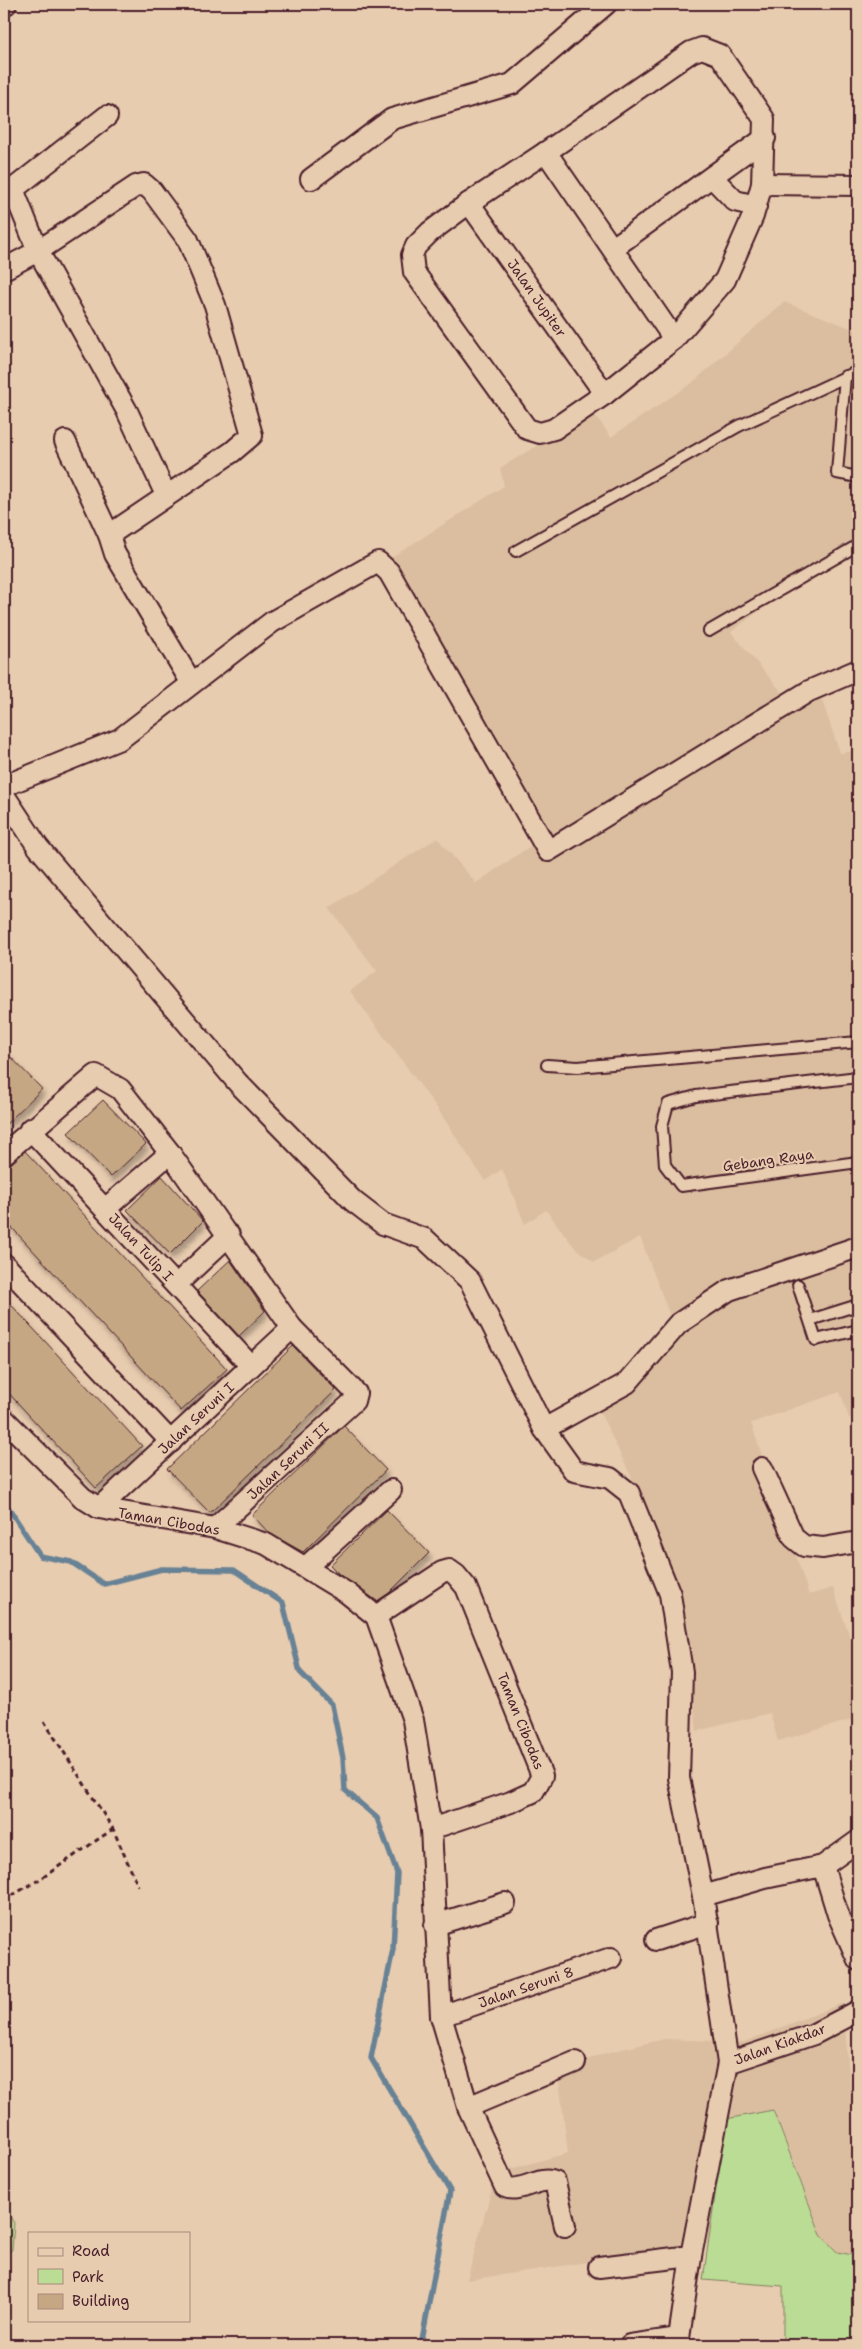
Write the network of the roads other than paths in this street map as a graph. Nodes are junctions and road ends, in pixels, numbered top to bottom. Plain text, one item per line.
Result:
1 (606, 4) edge
2 (107, 116) dead end
3 (765, 138) junction
4 (546, 152) junction
5 (712, 177) junction
6 (311, 179) dead end
7 (762, 184) junction
8 (858, 185) edge
9 (469, 203) junction
10 (756, 206) junction
11 (613, 248) junction
12 (38, 252) junction
13 (4, 269) edge
14 (674, 339) junction
15 (858, 371) edge
16 (845, 376) junction
17 (605, 394) junction
18 (65, 441) dead end
19 (858, 477) edge
20 (166, 495) junction
21 (109, 535) junction
22 (858, 546) edge
23 (516, 551) dead end
24 (709, 631) dead end
25 (858, 670) edge
26 (191, 682) junction
27 (4, 786) edge
28 (4, 796) edge
29 (858, 1042) edge
30 (547, 1064) dead end
31 (858, 1077) edge
32 (30, 1129) junction
33 (170, 1153) junction
34 (4, 1154) edge
35 (858, 1162) edge
36 (105, 1209) junction
37 (229, 1235) junction
38 (858, 1247) edge
39 (4, 1264) edge
40 (176, 1285) junction
41 (798, 1285) dead end
42 (858, 1305) edge
43 (810, 1320) junction
44 (292, 1328) junction
45 (858, 1330) edge
46 (252, 1366) junction
47 (4, 1419) edge
48 (544, 1428) junction
49 (171, 1442) junction
50 (762, 1468) dead end
51 (391, 1490) dead end
52 (99, 1508) junction
53 (216, 1528) junction
54 (858, 1542) edge
55 (306, 1567) junction
56 (376, 1616) junction
57 (431, 1829) junction
58 (858, 1841) edge
59 (823, 1866) junction
60 (703, 1896) junction
61 (505, 1903) dead end
62 (708, 1923) junction
63 (435, 1925) junction
64 (656, 1940) dead end
65 (611, 1958) dead end
66 (858, 1960) edge
67 (858, 2011) edge
68 (441, 2016) junction
69 (575, 2062) dead end
70 (728, 2063) junction
71 (468, 2107) junction
72 (565, 2226) dead end
73 (691, 2256) junction
74 (599, 2267) dead end
75 (679, 2342) edge
76 (630, 2345) edge

1 - 6 street
2 - 12 street
3 - 4 street
3 - 5 street
3 - 7 street
4 - 9 street
4 - 11 street
5 - 10 street
5 - 11 street
7 - 8 street
7 - 10 street
9 - 17 street, Jalan Jupiter
9 - 17 street
10 - 14 street
11 - 14 street
12 - 13 street
12 - 20 street
12 - 20 street
14 - 17 street
15 - 16 lane
16 - 19 lane
16 - 23 lane
18 - 21 street
20 - 21 street
21 - 26 street
22 - 24 lane
25 - 26 street
26 - 27 street
28 - 48 street
29 - 30 lane
31 - 35 lane, Gebang Raya
32 - 33 street
32 - 34 street
32 - 36 street, Jalan Tulip I
33 - 36 street
33 - 37 street
36 - 40 street, Jalan Tulip I
37 - 40 street
37 - 44 street
38 - 48 street
39 - 49 street
40 - 46 street, Jalan Tulip I
41 - 43 lane
42 - 43 lane
43 - 45 lane
44 - 46 street, Jalan Seruni I
44 - 53 street, Jalan Seruni II
46 - 49 street, Jalan Seruni I
47 - 52 street, Taman Cibodas
48 - 60 street
49 - 52 street, Jalan Seruni I
50 - 54 street
51 - 55 street
52 - 53 street, Taman Cibodas
53 - 55 street, Taman Cibodas
55 - 56 street, Taman Cibodas
56 - 57 street
56 - 57 street, Taman Cibodas
57 - 63 street
58 - 59 street
59 - 60 street
59 - 66 street
60 - 62 street
61 - 63 street
62 - 64 street
62 - 70 street
63 - 68 street
65 - 68 street, Jalan Seruni 8
67 - 70 street, Jalan Kiakdar
68 - 71 street
69 - 71 street
70 - 73 street
71 - 72 street
73 - 74 street
73 - 75 street
75 - 76 street

